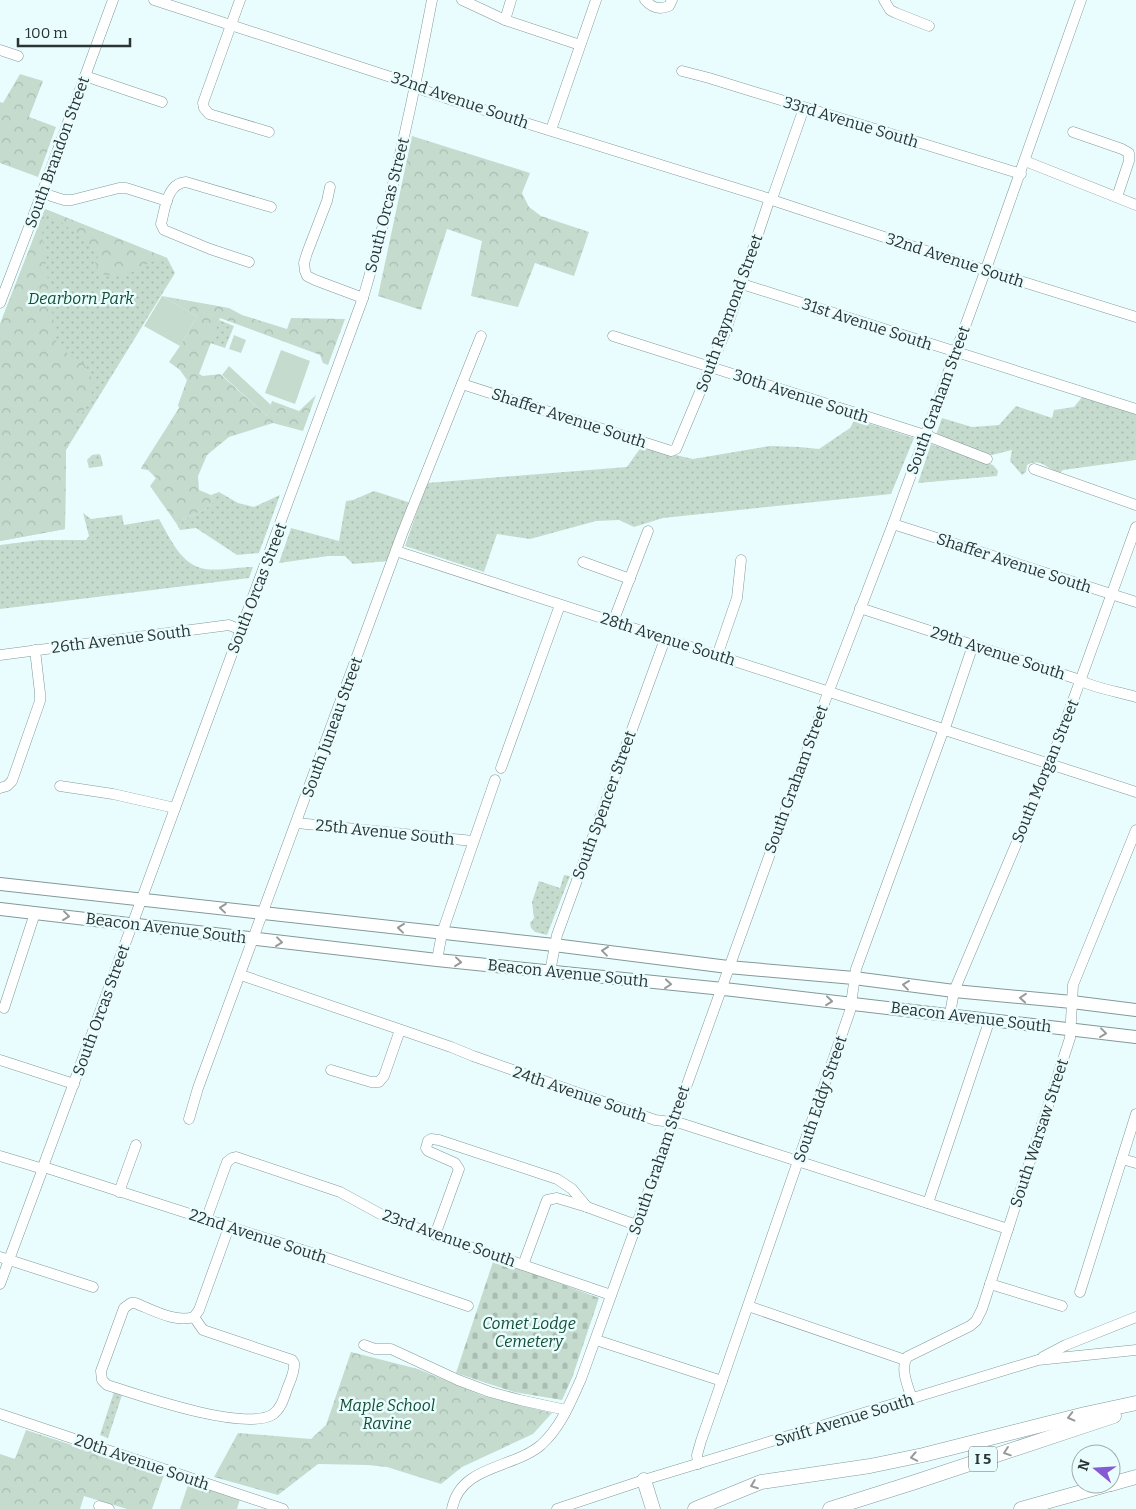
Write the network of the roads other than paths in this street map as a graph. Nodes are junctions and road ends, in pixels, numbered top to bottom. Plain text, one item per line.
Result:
1 (113, 0) edge
2 (154, 0) edge
3 (240, 0) edge
4 (432, 0) edge
5 (462, 0) edge
6 (512, 0) edge
7 (596, 0) edge
8 (645, 0) edge
9 (672, 0) edge
10 (885, 0) edge
11 (1081, 0) edge
12 (504, 20) junction
13 (232, 25) junction
14 (929, 26) dead end
15 (580, 45) junction
16 (0, 50) edge
17 (18, 56) dead end
18 (682, 71) dead end
19 (85, 76) junction
20 (415, 85) junction
21 (162, 102) dead end
22 (804, 108) junction
23 (551, 130) junction
24 (269, 132) dead end
25 (1073, 132) dead end
26 (1025, 161) junction
27 (1021, 174) junction
28 (330, 187) dead end
29 (42, 193) junction
30 (1117, 197) junction
31 (771, 200) junction
32 (167, 201) junction
33 (1136, 205) edge
34 (271, 207) dead end
35 (249, 262) dead end
36 (986, 269) junction
37 (742, 284) junction
38 (1, 298) edge
39 (364, 298) junction
40 (1136, 316) edge
41 (481, 336) dead end
42 (613, 336) dead end
43 (955, 352) junction
44 (711, 367) junction
45 (462, 384) junction
46 (1136, 409) edge
47 (925, 436) junction
48 (676, 449) joint
49 (987, 459) dead end
50 (1034, 469) dead end
51 (1136, 505) edge
52 (893, 524) junction
53 (1136, 527) edge
54 (648, 531) dead end
55 (396, 551) junction
56 (741, 560) dead end
57 (583, 562) dead end
58 (630, 579) junction
59 (1112, 594) junction
60 (1136, 602) edge
61 (560, 604) junction
62 (860, 608) junction
63 (614, 622) junction
64 (241, 630) junction
65 (665, 639) junction
66 (973, 646) junction
67 (36, 650) junction
68 (0, 655) edge
69 (717, 656) junction
70 (1080, 681) junction
71 (828, 691) junction
72 (1136, 697) edge
73 (944, 729) junction
74 (1050, 764) junction
75 (501, 768) dead end
76 (494, 780) dead end
77 (60, 786) dead end
78 (3, 787) edge
79 (1136, 792) edge
80 (175, 808) junction
81 (297, 823) junction
82 (1136, 830) edge
83 (473, 841) junction
84 (0, 884) edge
85 (140, 900) junction
86 (0, 909) edge
87 (35, 913) junction
88 (264, 913) junction
89 (132, 924) junction
90 (442, 933) junction
91 (254, 939) junction
92 (554, 945) junction
93 (437, 960) junction
94 (728, 967) junction
95 (550, 972) junction
96 (241, 975) junction
97 (854, 978) junction
98 (721, 988) junction
99 (954, 991) junction
100 (1072, 1002) junction
101 (852, 1003) junction
102 (4, 1008) dead end
103 (1136, 1010) edge
104 (950, 1014) junction
105 (990, 1019) junction
106 (400, 1030) junction
107 (1072, 1030) junction
108 (1136, 1037) edge
109 (0, 1060) edge
110 (331, 1070) dead end
111 (74, 1084) junction
112 (1136, 1114) edge
113 (189, 1119) dead end
114 (672, 1122) junction
115 (136, 1145) dead end
116 (0, 1156) edge
117 (1122, 1159) junction
118 (798, 1162) junction
119 (1136, 1162) edge
120 (43, 1168) junction
121 (119, 1192) junction
122 (928, 1203) junction
123 (587, 1207) junction
124 (206, 1220) junction
125 (636, 1225) junction
126 (229, 1227) junction
127 (1008, 1229) junction
128 (436, 1235) junction
129 (4, 1258) edge
130 (523, 1265) junction
131 (0, 1284) edge
132 (990, 1284) junction
133 (93, 1287) dead end
134 (1080, 1292) dead end
135 (611, 1295) junction
136 (468, 1306) dead end
137 (748, 1306) junction
138 (1062, 1306) dead end
139 (194, 1317) junction
140 (1136, 1317) edge
141 (596, 1340) junction
142 (364, 1345) dead end
143 (1136, 1350) edge
144 (905, 1360) junction
145 (1038, 1360) junction
146 (722, 1380) junction
147 (912, 1399) junction
148 (1136, 1403) edge
149 (1136, 1408) edge
150 (566, 1410) junction
151 (0, 1414) edge
152 (698, 1464) junction
153 (1136, 1477) edge
154 (644, 1480) junction
155 (1121, 1481) edge
156 (1075, 1494) edge
157 (283, 1509) edge
158 (452, 1509) edge
159 (557, 1509) edge
160 (653, 1509) edge
161 (695, 1509) edge
162 (830, 1509) edge
163 (1022, 1509) edge

1 - 19 street, South Brandon Street
2 - 13 street, 32nd Avenue South
3 - 13 street
4 - 20 street, South Orcas Street
5 - 12 street
6 - 12 street
7 - 15 street
8 - 9 street
10 - 14 street
11 - 26 street, South Graham Street
12 - 15 street
13 - 20 street, 32nd Avenue South
13 - 24 street
15 - 23 street
16 - 17 street
18 - 22 street, 33rd Avenue South
19 - 21 street
19 - 29 street, South Brandon Street
20 - 23 street, 32nd Avenue South
20 - 39 street, South Orcas Street
22 - 27 street, 33rd Avenue South
22 - 31 street, South Raymond Street
23 - 31 street, 32nd Avenue South
25 - 30 street
26 - 27 street, South Graham Street
26 - 30 street
27 - 36 street, South Graham Street
28 - 39 street
29 - 32 street
29 - 38 street, South Brandon Street
30 - 33 street
31 - 36 street, 32nd Avenue South
31 - 37 street, South Raymond Street
32 - 34 street
32 - 35 street
36 - 40 street, 32nd Avenue South
36 - 43 street, South Graham Street
37 - 43 street, 31st Avenue South
37 - 44 street, South Raymond Street
39 - 64 street, South Orcas Street
41 - 45 street, South Juneau Street
42 - 44 street, 30th Avenue South
43 - 46 street, 31st Avenue South
43 - 47 street, South Graham Street
44 - 47 street, 30th Avenue South
44 - 48 street, South Raymond Street
45 - 48 street, Shaffer Avenue South
45 - 55 street, South Juneau Street
47 - 49 street, 30th Avenue South
47 - 52 street, South Graham Street
50 - 51 street
52 - 59 street, Shaffer Avenue South
52 - 62 street, South Graham Street
53 - 59 street, South Morgan Street
54 - 58 street
55 - 61 street, 28th Avenue South
55 - 81 street, South Juneau Street
56 - 69 street
57 - 58 street
58 - 63 street
59 - 60 street, Shaffer Avenue South
59 - 70 street, South Morgan Street
61 - 63 street, 28th Avenue South
61 - 75 street
62 - 66 street, 29th Avenue South
62 - 71 street, South Graham Street
63 - 65 street, 28th Avenue South
64 - 67 street, 26th Avenue South
64 - 80 street, South Orcas Street
65 - 69 street, 28th Avenue South
65 - 92 street, South Spencer Street
66 - 70 street, 29th Avenue South
66 - 73 street, South Eddy Street
67 - 68 street, 26th Avenue South
67 - 78 street
69 - 71 street, 28th Avenue South
70 - 72 street, 29th Avenue South
70 - 74 street, South Morgan Street
71 - 73 street, 28th Avenue South
71 - 94 street, South Graham Street
73 - 74 street, 28th Avenue South
73 - 97 street, South Eddy Street
74 - 79 street, 28th Avenue South
74 - 99 street, South Morgan Street
76 - 83 street
77 - 80 street
80 - 85 street, South Orcas Street
81 - 83 street, 25th Avenue South
81 - 88 street, South Juneau Street
82 - 100 street, South Warsaw Street
83 - 90 street
84 - 85 main road, Beacon Avenue South
88 -> 85 main road, Beacon Avenue South
85 - 89 street, South Orcas Street
86 - 87 main road, Beacon Avenue South
87 -> 89 main road, Beacon Avenue South
87 - 102 street
90 -> 88 main road, Beacon Avenue South
88 - 91 street, South Juneau Street
89 - 91 main road, Beacon Avenue South
89 - 111 street, South Orcas Street
90 - 92 main road, Beacon Avenue South
90 - 93 street
91 -> 93 main road, Beacon Avenue South
91 - 96 street, South Juneau Street
94 -> 92 main road, Beacon Avenue South
92 - 95 street, South Spencer Street
93 -> 95 main road, Beacon Avenue South
94 - 97 main road, Beacon Avenue South
94 - 98 street, South Graham Street
95 -> 98 main road, Beacon Avenue South
96 - 106 street, 24th Avenue South
96 - 113 street, South Juneau Street
99 -> 97 main road, Beacon Avenue South
97 - 101 street, South Eddy Street
98 -> 101 main road, Beacon Avenue South
98 - 114 street, South Graham Street
100 -> 99 main road, Beacon Avenue South
99 - 104 street, South Morgan Street
100 - 103 main road, Beacon Avenue South
100 - 107 street, South Warsaw Street
101 - 104 main road, Beacon Avenue South
101 - 118 street, South Eddy Street
104 - 105 main road, Beacon Avenue South
105 - 107 main road, Beacon Avenue South
105 - 122 street
106 - 110 street
106 - 114 street, 24th Avenue South
107 -> 108 main road, Beacon Avenue South
107 - 127 street, South Warsaw Street
109 - 111 street
111 - 120 street, South Orcas Street
112 - 117 street
114 - 118 street, 24th Avenue South
114 - 125 street, South Graham Street
115 - 121 street
116 - 120 street, 22nd Avenue South
117 - 119 street
117 - 134 street
118 - 122 street, 24th Avenue South
118 - 137 street, South Eddy Street
120 - 121 street, 22nd Avenue South
120 - 129 street, South Orcas Street
121 - 124 street, 22nd Avenue South
122 - 127 street, 24th Avenue South
123 - 125 street
123 - 128 street
123 - 130 street
124 - 126 street, 22nd Avenue South
124 - 128 street, 23rd Avenue South
125 - 135 street, South Graham Street
126 - 136 street, 22nd Avenue South
126 - 139 street
127 - 132 street, South Warsaw Street
128 - 130 street, 23rd Avenue South
129 - 131 street, South Orcas Street
129 - 133 street
130 - 135 street, 23rd Avenue South
132 - 138 street
132 - 144 street, South Warsaw Street
135 - 141 street, South Graham Street
137 - 144 street
137 - 146 street, South Eddy Street
139 - 139 street
140 - 145 street
141 - 146 street
141 - 150 street, South Graham Street
142 - 150 street
143 - 145 street, Swift Avenue South
144 - 147 street
145 - 147 street, Swift Avenue South
146 - 152 street, South Eddy Street
147 - 152 street, Swift Avenue South
148 -> 161 highway
149 -> 162 highway, I 5
150 - 158 street, South Graham Street
151 - 157 street, 20th Avenue South
152 - 154 street, Swift Avenue South
153 - 155 highway
154 - 159 street, Swift Avenue South
154 - 160 highway
156 - 163 highway

